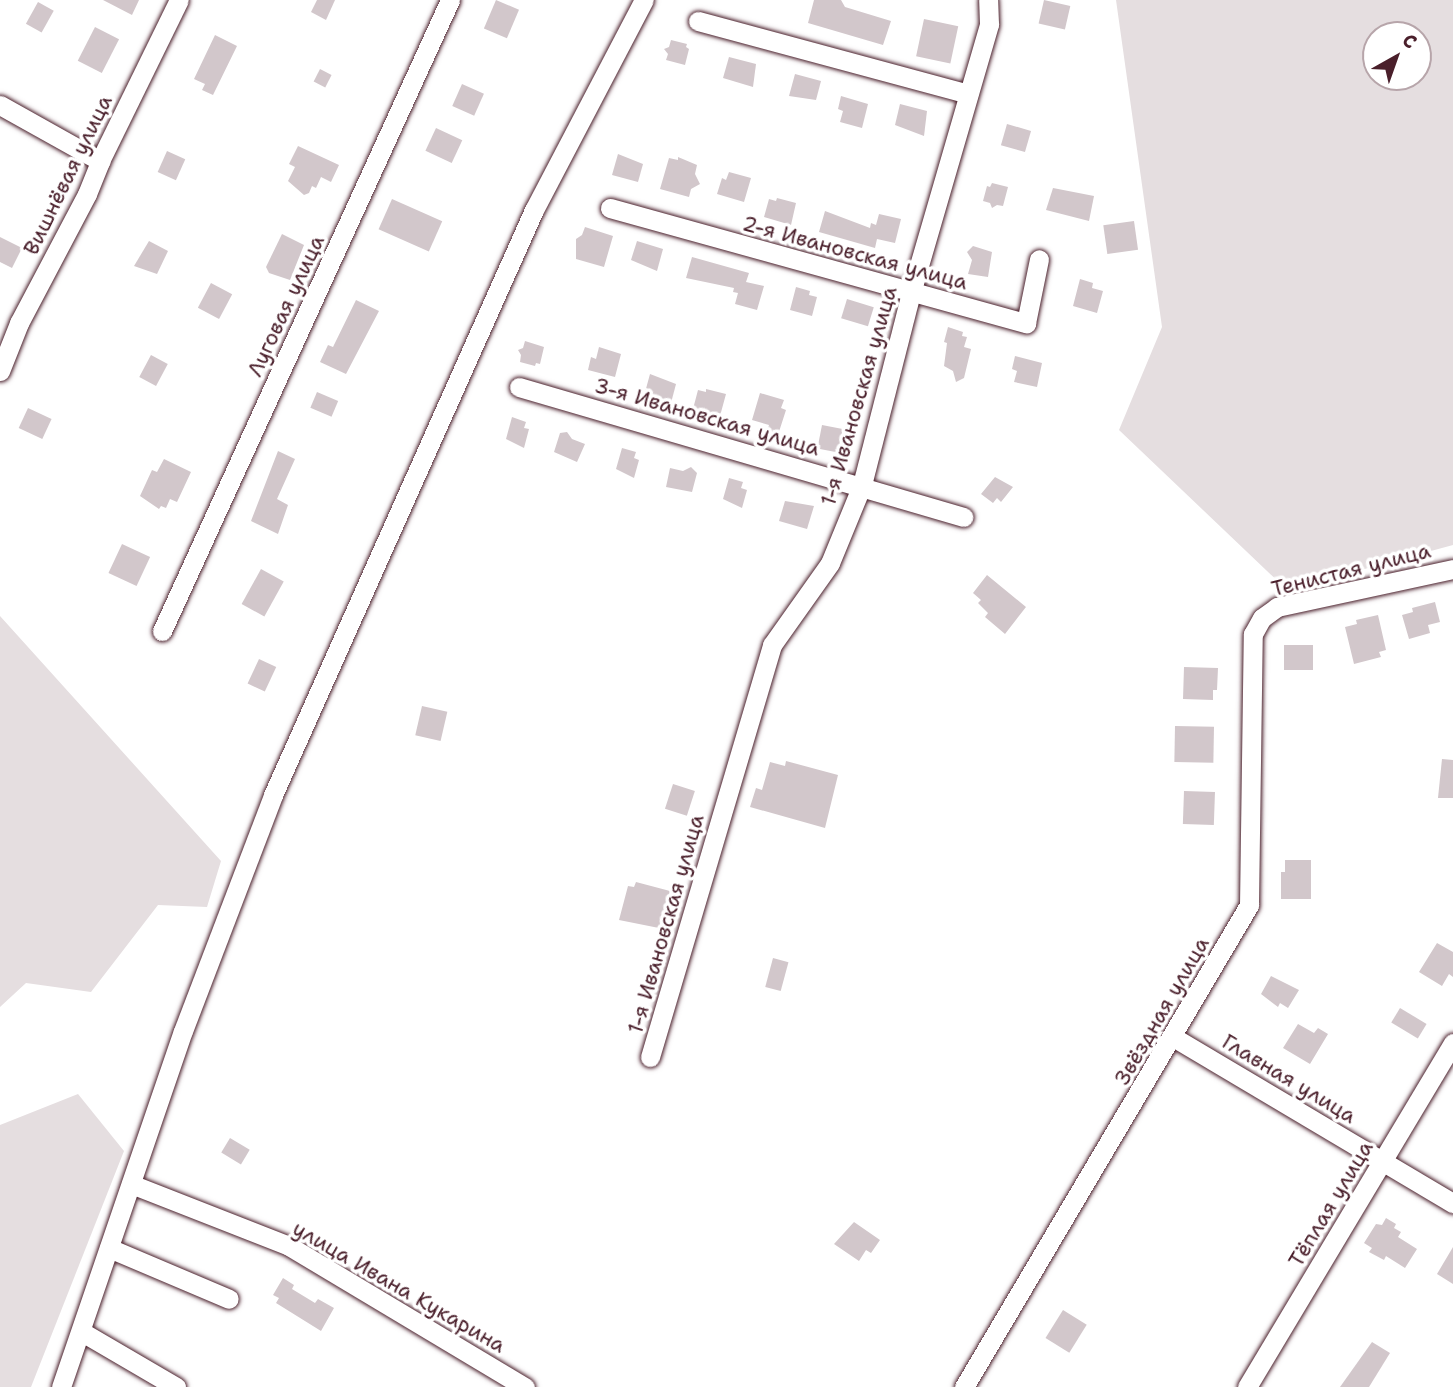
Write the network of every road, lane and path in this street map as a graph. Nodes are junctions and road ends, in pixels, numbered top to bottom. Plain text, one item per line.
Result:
1 (179, 0) edge
2 (450, 0) edge
3 (644, 0) edge
4 (988, 0) edge
5 (698, 21) dead end
6 (968, 94) junction
7 (0, 105) edge
8 (100, 161) junction
9 (610, 208) dead end
10 (1039, 259) dead end
11 (911, 293) junction
12 (0, 371) edge
13 (519, 387) dead end
14 (862, 485) junction
15 (963, 517) dead end
16 (1453, 569) edge
17 (1262, 618) joint
18 (163, 631) dead end
19 (1173, 1037) junction
20 (1453, 1043) edge
21 (650, 1057) dead end
22 (1383, 1162) junction
23 (131, 1184) junction
24 (1453, 1203) edge
25 (108, 1248) junction
26 (229, 1299) dead end
27 (82, 1332) junction
28 (61, 1387) edge
29 (176, 1387) edge
30 (525, 1387) edge
31 (964, 1387) edge
32 (1247, 1387) edge

1 - 8 street, Вишнёвая улица
2 - 18 street, Луговая улица
3 - 23 street
4 - 6 street, 1-я Ивановская улица
5 - 6 street
6 - 11 street, 1-я Ивановская улица
7 - 8 street
8 - 12 street, Вишнёвая улица
9 - 11 street, 2-я Ивановская улица
10 - 11 street, 2-я Ивановская улица
11 - 14 street, 1-я Ивановская улица
13 - 14 street, 3-я Ивановская улица
14 - 15 street, 3-я Ивановская улица
14 - 21 street, 1-я Ивановская улица
16 - 17 street, Тенистая улица
17 - 19 street, Звёздная улица
19 - 22 street, Главная улица
19 - 31 street, Звёздная улица
20 - 22 street, Тёплая улица
22 - 24 street, Главная улица
22 - 32 street, Тёплая улица
23 - 25 street
23 - 30 street, улица Ивана Кукарина
25 - 26 street
25 - 27 street
27 - 28 street
27 - 29 street

